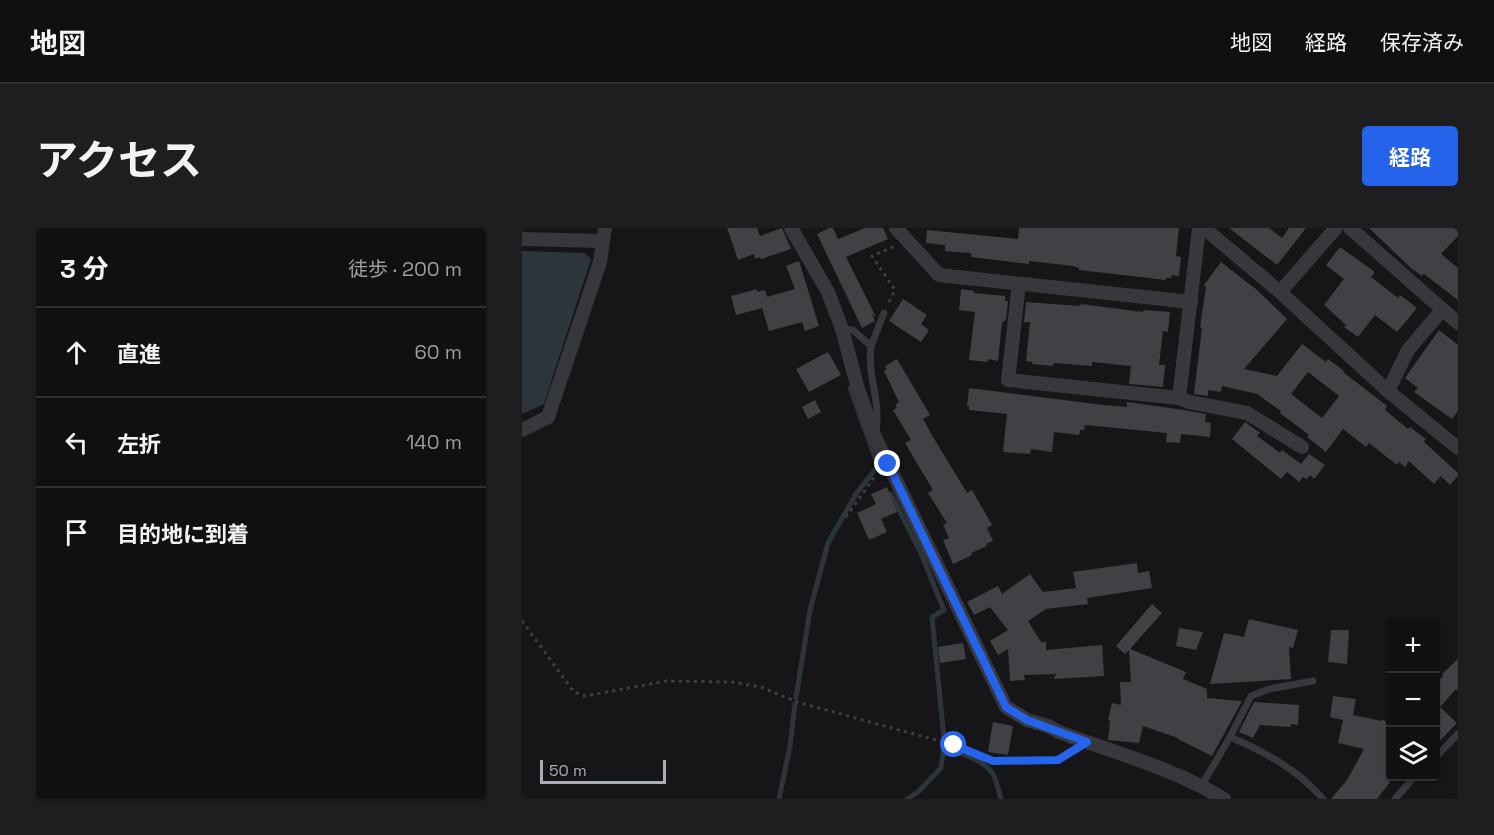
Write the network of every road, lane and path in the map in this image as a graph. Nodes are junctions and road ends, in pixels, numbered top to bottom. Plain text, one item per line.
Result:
1 (791, 228) edge
2 (896, 228) edge
3 (1198, 228) edge
4 (1204, 228) edge
5 (1336, 228) edge
6 (1350, 228) edge
7 (604, 235) edge
8 (522, 239) edge
9 (886, 250) dead end
10 (1019, 284) junction
11 (1280, 292) junction
12 (1191, 302) junction
13 (1442, 310) junction
14 (884, 314) joint
15 (1458, 323) edge
16 (842, 329) junction
17 (871, 346) junction
18 (1388, 391) junction
19 (1179, 398) junction
20 (522, 430) edge
21 (875, 437) junction
22 (1456, 442) edge
23 (1302, 447) dead end
24 (888, 464) junction
25 (846, 517) dead end
26 (522, 621) edge
27 (1313, 681) dead end
28 (1458, 734) edge
29 (1230, 737) junction
30 (1087, 742) junction
31 (1440, 753) edge
32 (1411, 781) edge
33 (1202, 786) junction
34 (1224, 799) edge
35 (1323, 799) edge
36 (1395, 799) edge

1 - 16 street
2 - 10 street
3 - 12 street
4 - 11 street
5 - 11 street
6 - 13 street
7 - 8 street
7 - 20 street
9 - 14 path
10 - 12 street
10 - 19 street
11 - 18 street
12 - 19 street
13 - 15 street
13 - 18 street
14 - 17 lane
16 - 17 lane
16 - 21 street
17 - 21 lane
18 - 22 street
19 - 23 street
21 - 24 street
24 - 25 path
24 - 30 street
26 - 30 path
27 - 29 lane
28 - 31 lane
29 - 33 lane
29 - 35 lane
30 - 33 street
32 - 36 lane
33 - 34 street

